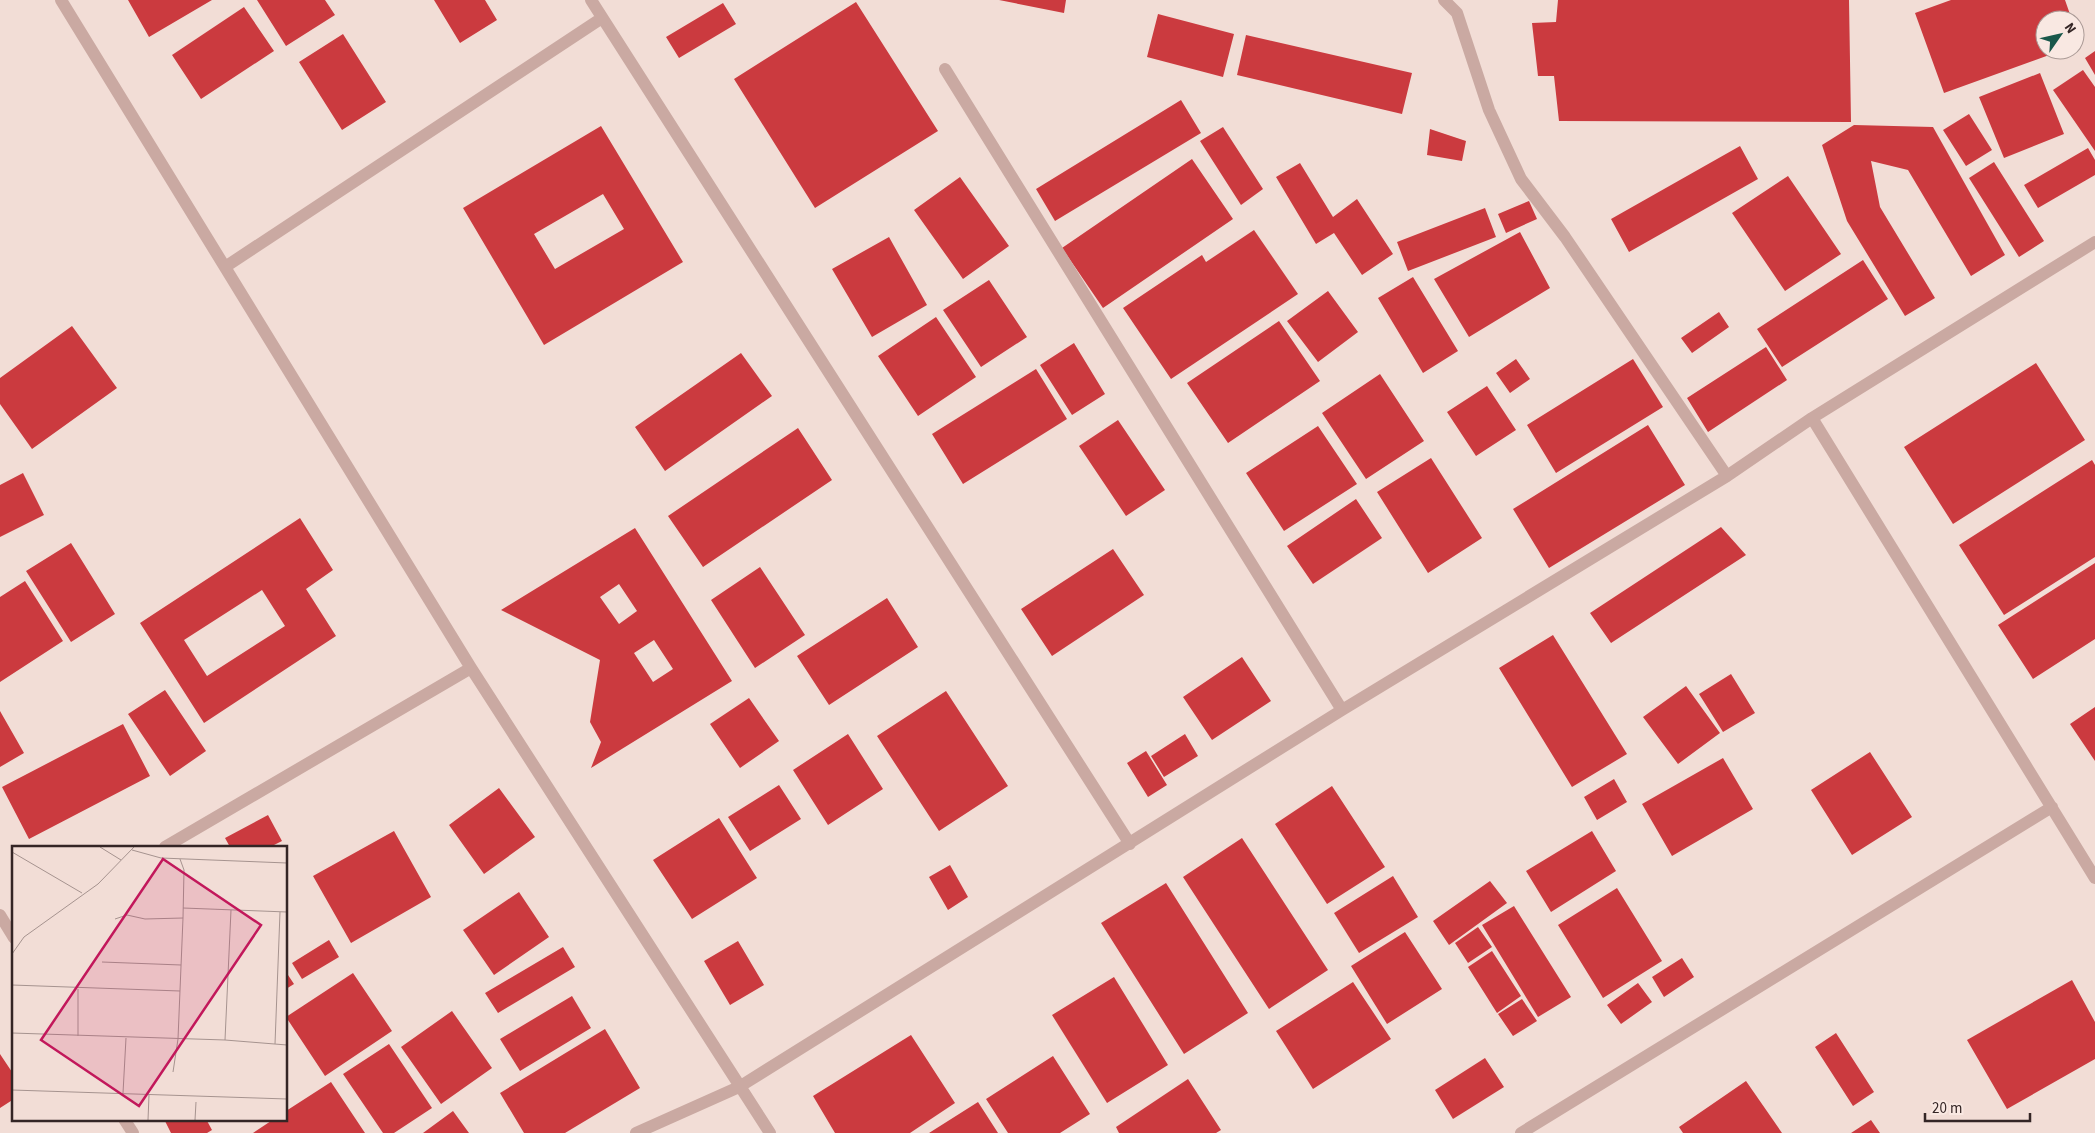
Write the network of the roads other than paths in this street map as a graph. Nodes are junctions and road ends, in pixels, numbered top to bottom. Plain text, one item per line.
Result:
1 (61, 0) edge
2 (591, 0) edge
3 (1444, 0) edge
4 (602, 18) junction
5 (945, 69) dead end
6 (2095, 242) edge
7 (225, 267) junction
8 (1812, 418) junction
9 (1727, 476) junction
10 (471, 668) junction
11 (1342, 710) junction
12 (2052, 807) junction
13 (1130, 844) junction
14 (167, 846) edge
15 (2095, 878) edge
16 (0, 915) edge
17 (12, 934) edge
18 (739, 1087) junction
19 (125, 1120) edge
20 (133, 1133) edge
21 (636, 1133) edge
22 (770, 1133) edge
23 (1521, 1133) edge

1 - 7 street
2 - 4 street
3 - 9 street
4 - 7 street
4 - 13 street
5 - 11 street
6 - 8 street
7 - 10 street
8 - 9 street
8 - 12 street
9 - 11 street
10 - 14 street
10 - 18 street
11 - 13 street
12 - 15 street
12 - 23 street
13 - 18 street
16 - 17 street
18 - 21 street
18 - 22 street
19 - 20 street

